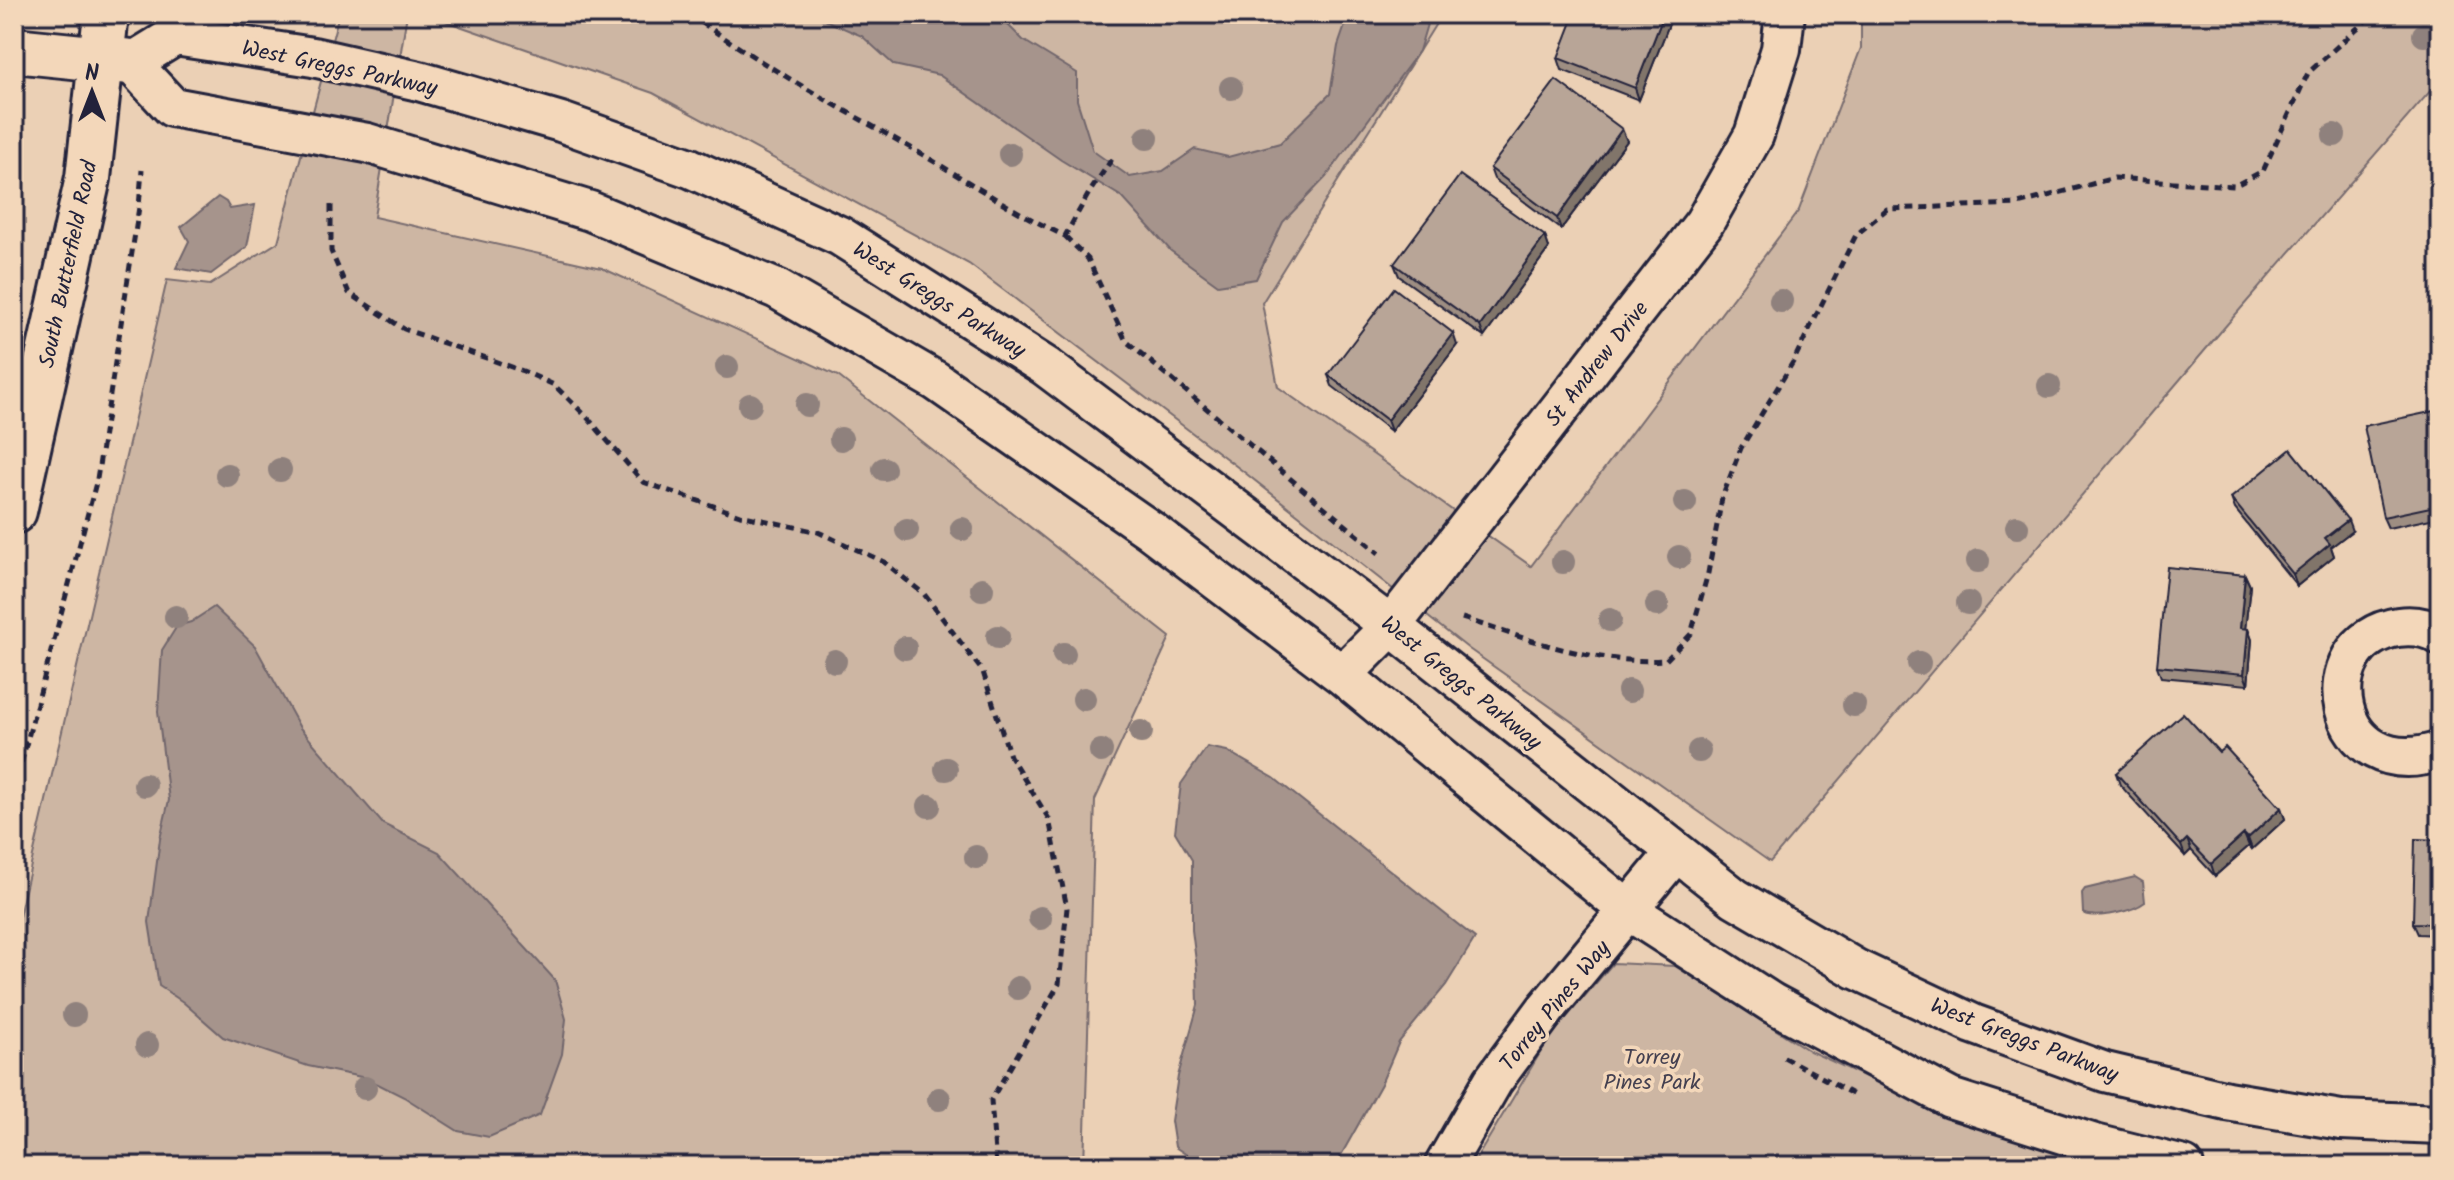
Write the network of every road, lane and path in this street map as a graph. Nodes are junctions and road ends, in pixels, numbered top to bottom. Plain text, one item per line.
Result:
1 (106, 14) edge
2 (690, 14) edge
3 (1785, 14) edge
4 (2373, 14) edge
5 (14, 50) edge
6 (116, 61) junction
7 (1114, 156) dead end
8 (142, 170) dead end
9 (331, 205) dead end
10 (1065, 236) junction
11 (14, 511) edge
12 (1379, 553) dead end
13 (1462, 618) dead end
14 (1391, 626) junction
15 (2440, 635) edge
16 (1342, 675) junction
17 (2440, 751) edge
18 (14, 790) edge
19 (1676, 852) junction
20 (1629, 911) junction
21 (2440, 1124) edge
22 (996, 1166) edge
23 (1444, 1166) edge
24 (2184, 1166) edge

1 - 6 main road, South Butterfield Road
2 - 10 path
3 - 14 street, St Andrew Drive
4 - 13 path
5 - 6 main road
6 - 11 main road, South Butterfield Road
6 - 14 street, West Greggs Parkway
6 - 16 street
7 - 10 path
8 - 18 path
9 - 22 path
10 - 12 path
14 - 16 street, St Andrew Drive
14 - 19 street, West Greggs Parkway
15 - 17 street
16 - 20 street
19 - 20 street, Torrey Pines Way
19 - 21 street, West Greggs Parkway
20 - 23 street, Torrey Pines Way
20 - 24 street

